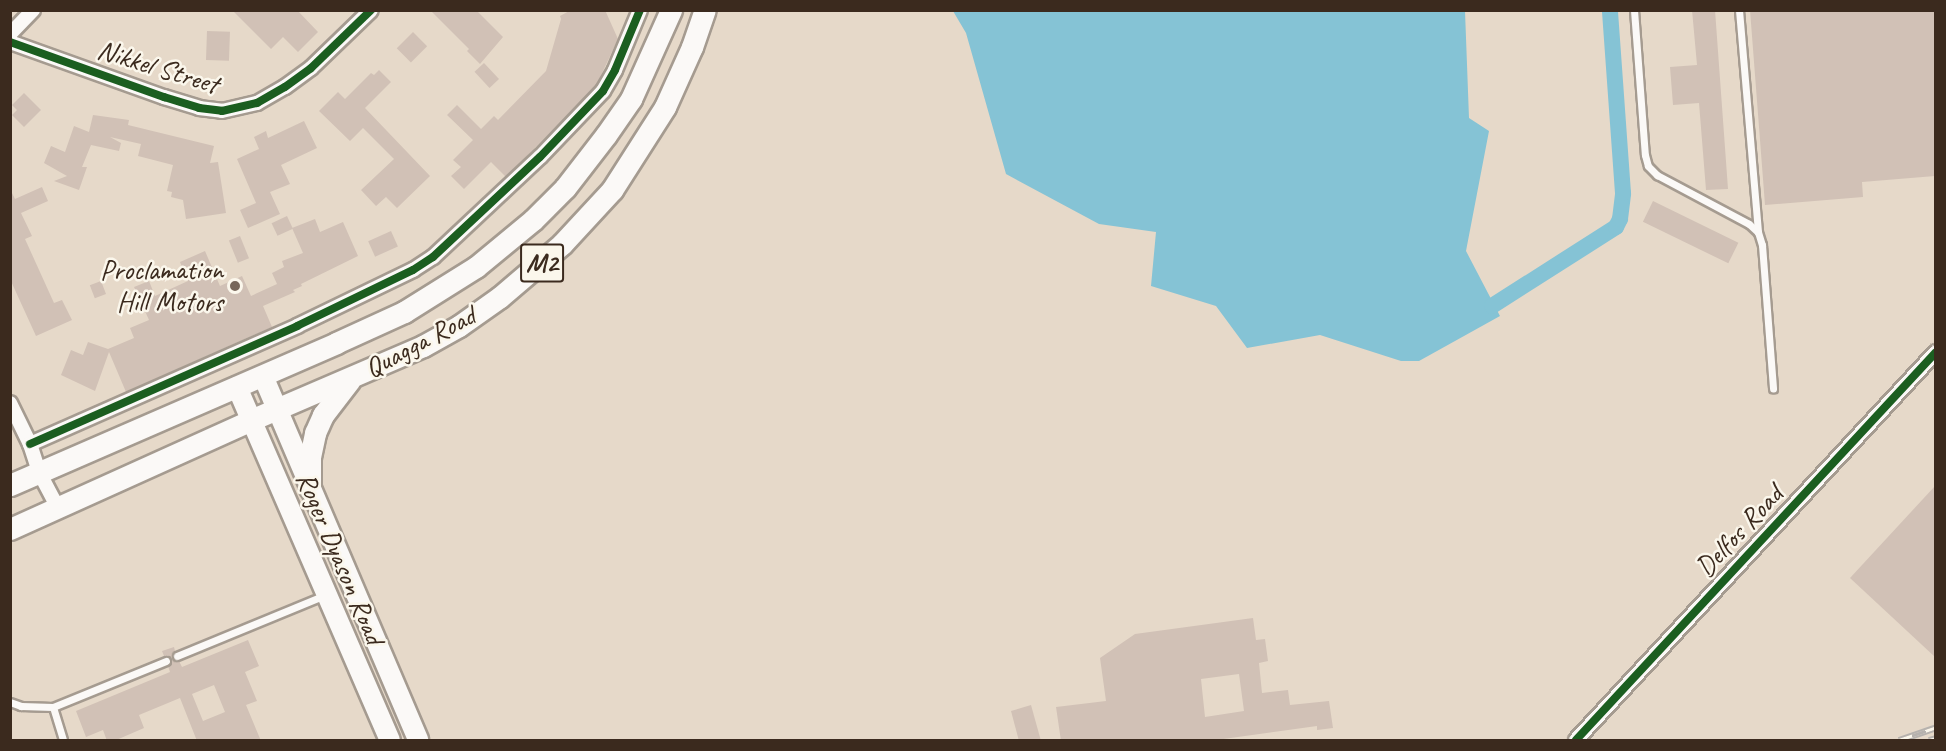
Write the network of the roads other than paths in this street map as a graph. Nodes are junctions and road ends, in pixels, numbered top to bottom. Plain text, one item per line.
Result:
1 (33, 10) edge
2 (371, 10) edge
3 (640, 10) edge
4 (671, 10) edge
5 (705, 10) edge
6 (1634, 10) edge
7 (1739, 10) edge
8 (10, 34) edge
9 (10, 42) edge
10 (1758, 232) junction
11 (1935, 352) edge
12 (262, 376) junction
13 (350, 379) junction
14 (237, 387) junction
15 (1773, 389) dead end
16 (10, 403) edge
17 (277, 409) junction
18 (251, 420) junction
19 (30, 444) junction
20 (39, 472) junction
21 (10, 484) edge
22 (310, 488) junction
23 (58, 508) junction
24 (10, 529) edge
25 (327, 594) junction
26 (177, 656) dead end
27 (166, 661) dead end
28 (10, 702) edge
29 (53, 707) junction
30 (63, 741) edge
31 (390, 741) edge
32 (418, 741) edge
33 (1576, 741) edge

1 - 8 street
2 - 9 street, Nikkel Street
3 - 19 street
4 - 12 main road, Quagga Road / M2
5 - 13 main road, Quagga Road / M2
6 - 10 lane
7 - 10 lane
10 - 15 lane
11 - 33 street, Delfos Road
12 - 14 main road, Quagga Road / M2
12 - 17 main road, Roger Dyason Road
13 - 17 main road, Quagga Road / M2
13 - 22 main road
14 - 18 main road, Roger Dyason Road
14 - 20 main road, Quagga Road / M2
16 - 19 street
17 - 18 main road, Quagga Road / M2
17 - 22 main road, Roger Dyason Road
18 - 23 main road, Quagga Road / M2
18 - 25 main road, Roger Dyason Road
19 - 20 street
20 - 21 main road, Quagga Road / M2
20 - 23 street
22 - 32 main road, Roger Dyason Road
23 - 24 main road, Quagga Road / M2
25 - 26 lane
25 - 31 main road, Roger Dyason Road
27 - 29 lane
28 - 29 lane
29 - 30 lane

